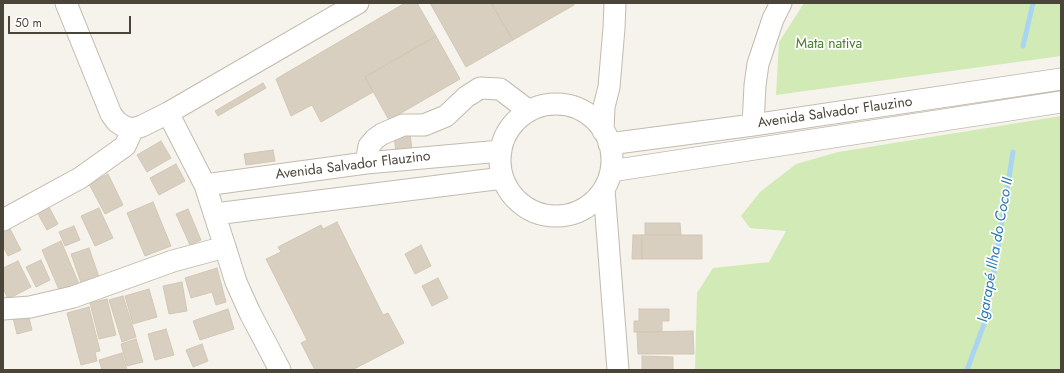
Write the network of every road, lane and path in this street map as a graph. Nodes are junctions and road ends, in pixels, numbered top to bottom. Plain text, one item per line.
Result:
1 (66, 3) edge
2 (358, 3) edge
3 (615, 3) edge
4 (781, 3) edge
5 (1061, 79) edge
6 (1061, 102) edge
7 (529, 111) junction
8 (168, 114) junction
9 (753, 125) junction
10 (134, 129) junction
11 (606, 137) junction
12 (501, 151) junction
13 (366, 163) junction
14 (503, 178) junction
15 (607, 180) junction
16 (205, 185) junction
17 (215, 214) junction
18 (3, 220) edge
19 (225, 247) junction
20 (3, 309) edge
21 (280, 370) edge
22 (618, 370) edge

1 - 10 street
2 - 8 street
3 - 11 street
4 - 9 street
5 - 9 street, Avenida Salvador Flauzino
6 - 15 street, Avenida Salvador Flauzino
7 - 11 street
7 - 12 street
7 - 13 street
8 - 10 street
8 - 16 street
9 - 11 street, Avenida Salvador Flauzino
10 - 18 street
11 - 15 street
12 - 13 street, Avenida Salvador Flauzino
12 - 14 street
13 - 16 street, Avenida Salvador Flauzino
14 - 15 street
14 - 17 street
15 - 22 street
16 - 17 street
17 - 19 street
19 - 20 street
19 - 21 street

